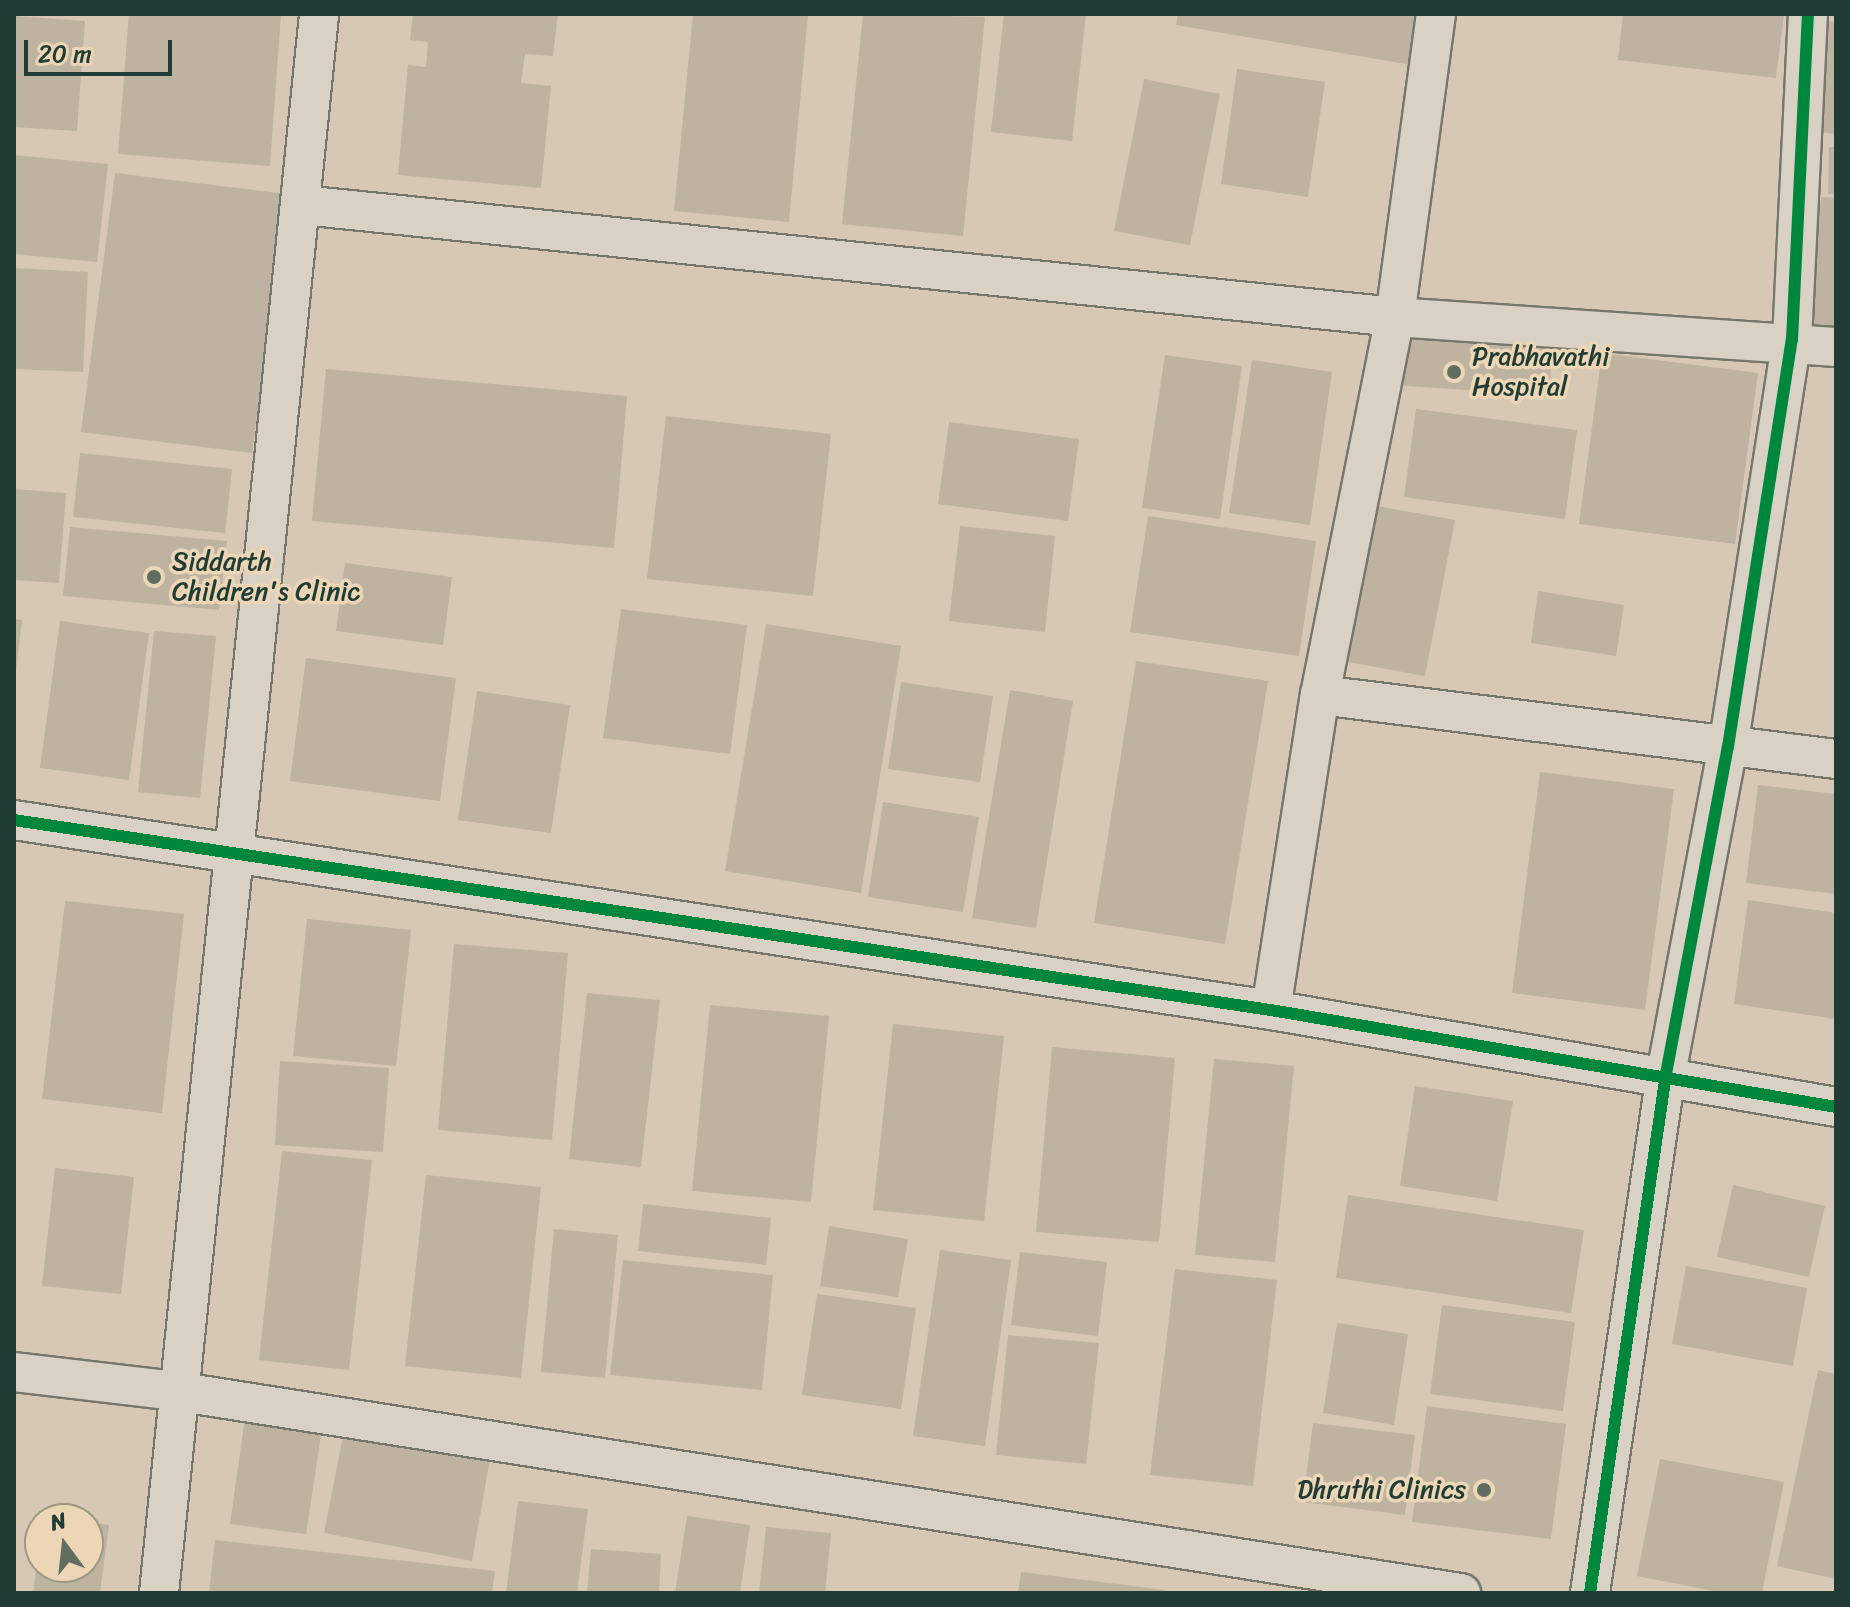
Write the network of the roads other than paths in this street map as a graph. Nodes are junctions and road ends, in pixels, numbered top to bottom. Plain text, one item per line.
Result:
1 (319, 14) edge
2 (1436, 14) edge
3 (1808, 14) edge
4 (302, 205) junction
5 (1395, 317) junction
6 (1792, 340) junction
7 (1836, 347) edge
8 (1320, 695) junction
9 (1728, 747) junction
10 (1836, 759) edge
11 (14, 820) edge
12 (230, 850) junction
13 (1271, 1010) junction
14 (1666, 1074) junction
15 (1836, 1107) edge
16 (14, 1372) edge
17 (175, 1391) junction
18 (159, 1593) edge
19 (1461, 1593) edge
20 (1590, 1593) edge

1 - 4 street
2 - 5 street
3 - 6 street
4 - 5 street
4 - 12 street
5 - 6 street
5 - 8 street
6 - 7 street
6 - 9 street
8 - 9 street
8 - 13 street
9 - 10 street
9 - 14 street
11 - 12 street
12 - 13 street
12 - 17 street
13 - 14 street
14 - 15 street
14 - 20 street
16 - 17 street
17 - 18 street
17 - 19 street

